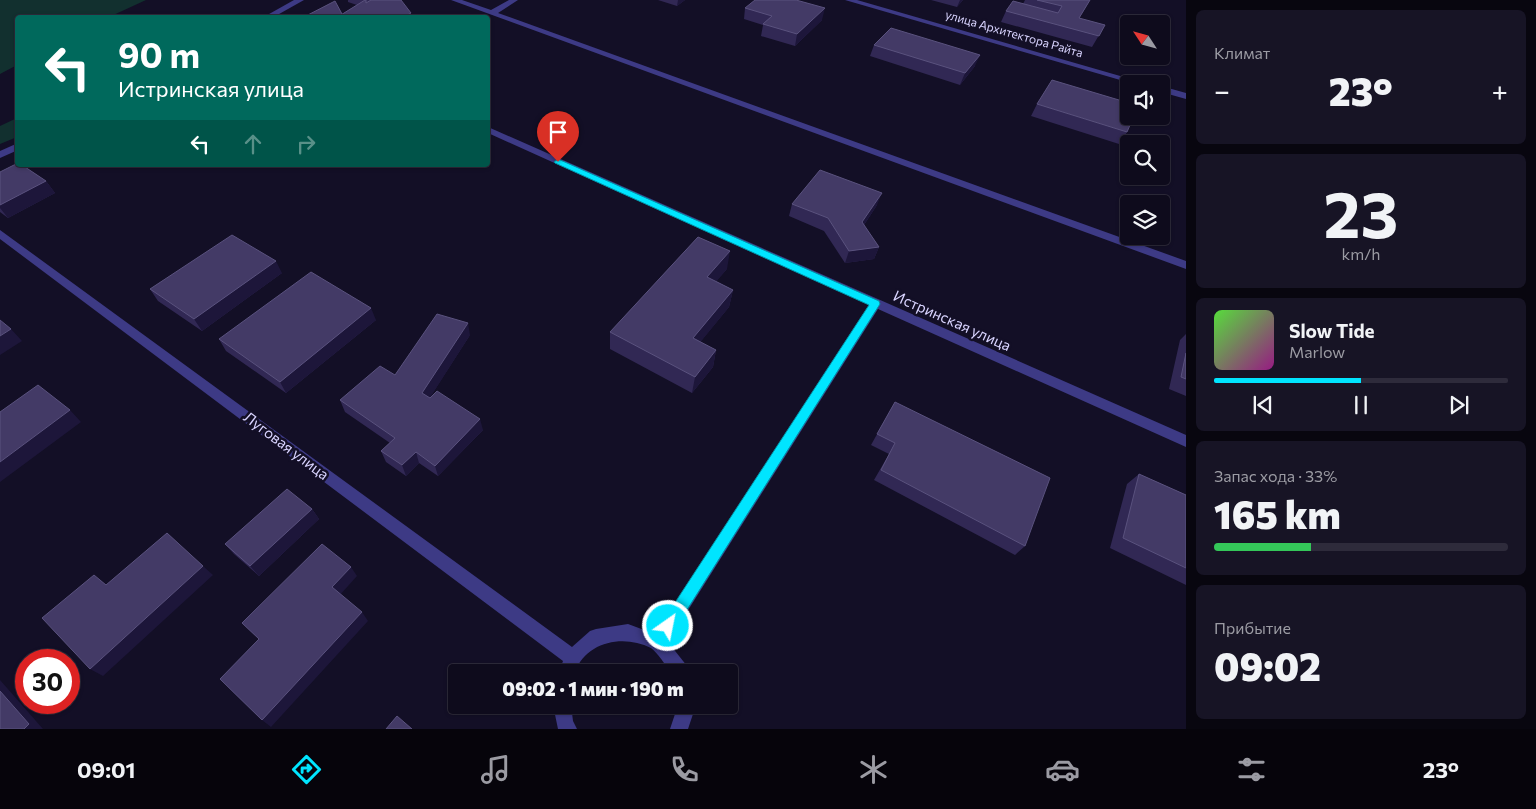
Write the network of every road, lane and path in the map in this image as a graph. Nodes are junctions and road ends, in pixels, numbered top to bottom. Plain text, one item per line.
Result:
1 (300, 0) edge
2 (455, 0) edge
3 (514, 0) edge
4 (849, 0) edge
5 (492, 13) junction
6 (271, 15) edge
7 (1120, 77) edge
8 (1170, 92) edge
9 (1186, 96) edge
10 (490, 131) edge
11 (15, 148) edge
12 (0, 155) edge
13 (0, 234) edge
14 (1186, 265) edge
15 (875, 304) junction
16 (1186, 441) edge
17 (658, 642) junction
18 (569, 664) edge
19 (571, 664) edge
20 (675, 664) edge
21 (563, 714) edge
22 (684, 714) edge
23 (568, 729) edge
24 (679, 729) edge

1 - 6 street
2 - 5 street
3 - 5 street
4 - 7 street, улица Архитектора Райта
5 - 14 street
8 - 9 street
10 - 15 street, Истринская улица
11 - 12 street
13 - 18 street, Луговая улица
15 - 16 street, Истринская улица
15 - 17 street
17 - 19 street, Луговая улица
17 - 20 street
21 - 23 street
22 - 24 street

